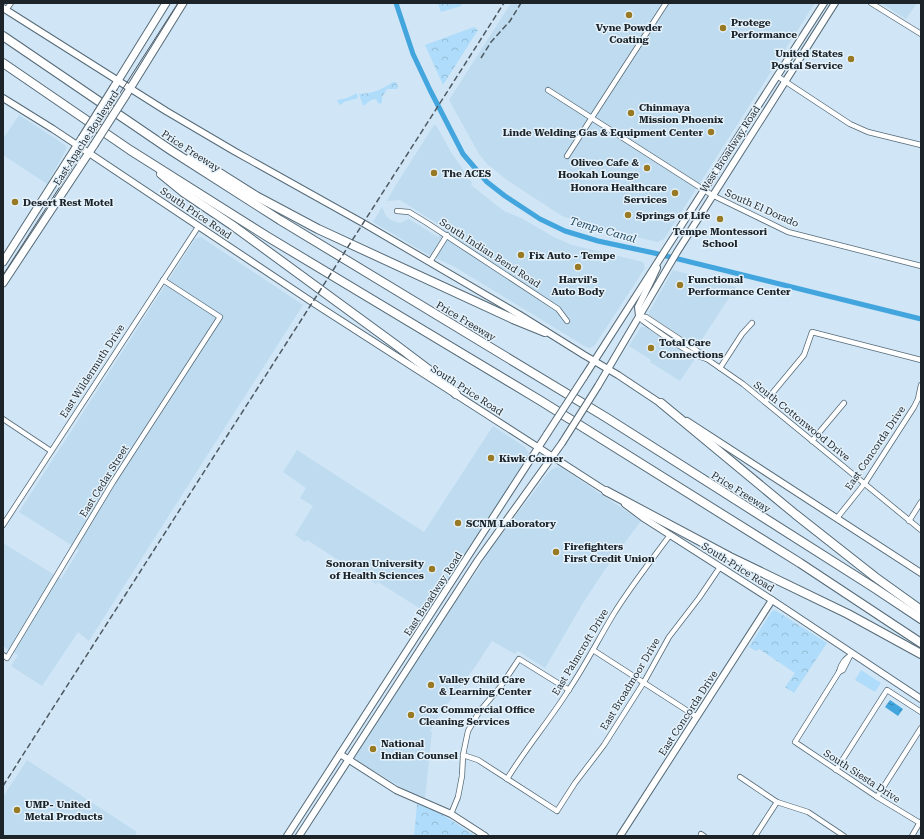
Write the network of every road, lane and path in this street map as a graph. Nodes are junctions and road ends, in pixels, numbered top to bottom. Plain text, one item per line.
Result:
1 (11, 3) edge
2 (166, 3) edge
3 (183, 3) edge
4 (666, 3) edge
5 (824, 3) edge
6 (835, 3) edge
7 (871, 3) edge
8 (5, 9) edge
9 (921, 34) edge
10 (3, 36) edge
11 (3, 63) edge
12 (777, 76) junction
13 (118, 80) junction
14 (785, 81) junction
15 (130, 88) junction
16 (548, 90) dead end
17 (3, 98) edge
18 (592, 118) junction
19 (77, 145) junction
20 (921, 145) edge
21 (130, 150) junction
22 (172, 151) junction
23 (89, 153) junction
24 (567, 156) dead end
25 (704, 190) junction
26 (712, 195) junction
27 (397, 211) dead end
28 (198, 227) junction
29 (447, 235) junction
30 (3, 262) edge
31 (430, 262) junction
32 (657, 262) junction
33 (921, 266) edge
34 (163, 280) junction
35 (3, 283) edge
36 (639, 316) junction
37 (567, 321) dead end
38 (752, 323) dead end
39 (545, 332) junction
40 (668, 338) junction
41 (678, 338) junction
42 (707, 359) junction
43 (921, 360) edge
44 (594, 361) junction
45 (720, 368) junction
46 (608, 370) junction
47 (921, 385) edge
48 (456, 394) junction
49 (765, 402) junction
50 (844, 403) dead end
51 (661, 404) junction
52 (3, 419) edge
53 (812, 441) junction
54 (538, 448) junction
55 (51, 451) junction
56 (552, 457) junction
57 (865, 483) junction
58 (606, 491) junction
59 (921, 502) edge
60 (837, 518) junction
61 (909, 521) junction
62 (3, 525) edge
63 (921, 530) edge
64 (670, 535) junction
65 (470, 555) junction
66 (478, 560) junction
67 (720, 567) junction
68 (921, 573) edge
69 (772, 600) junction
70 (921, 610) edge
71 (433, 611) junction
72 (442, 616) junction
73 (921, 618) edge
74 (921, 643) edge
75 (594, 650) junction
76 (852, 654) junction
77 (921, 654) edge
78 (5, 657) edge
79 (644, 682) junction
80 (569, 690) junction
81 (921, 699) edge
82 (921, 712) edge
83 (697, 717) junction
84 (921, 728) edge
85 (340, 754) junction
86 (463, 755) junction
87 (348, 759) junction
88 (836, 770) junction
89 (740, 778) dead end
90 (507, 779) junction
91 (877, 797) junction
92 (777, 802) junction
93 (451, 814) junction
94 (920, 822) edge
95 (287, 836) edge
96 (299, 836) edge
97 (485, 836) edge
98 (620, 836) edge
99 (755, 836) edge
100 (844, 836) edge
101 (912, 836) edge

1 - 8 street
2 - 13 main road, East Apache Boulevard
3 - 15 main road, East Apache Boulevard
4 - 18 street
5 - 12 main road, West Broadway Road
6 - 14 main road, West Broadway Road
7 - 9 street
8 - 13 main road
10 - 22 highway, Price Freeway
11 - 21 highway
12 - 14 street
12 - 25 main road, West Broadway Road
13 - 15 main road
13 - 19 main road, East Apache Boulevard, bridge
14 - 20 street
14 - 26 main road, West Broadway Road
15 - 23 main road, East Apache Boulevard, bridge
15 - 31 main road
16 - 18 street, South El Dorado
17 - 19 main road, South Price Road
18 - 24 street
18 - 25 street, South El Dorado
19 - 23 main road, South Price Road
19 - 30 main road, East Apache Boulevard
21 - 48 highway
21 - 74 highway
22 - 39 highway
22 - 73 highway, Price Freeway
23 - 28 main road, South Price Road
23 - 35 main road, East Apache Boulevard
25 - 26 street, South El Dorado
25 - 32 main road, West Broadway Road
26 - 33 street, South El Dorado
26 - 36 main road, West Broadway Road
27 - 29 street, South Indian Bend Road
28 - 34 street, East Wildermuth Drive
28 - 48 main road, South Price Road
29 - 31 street
29 - 37 street, South Indian Bend Road
31 - 39 main road
32 - 36 main road
32 - 44 main road, West Broadway Road
34 - 55 street, East Wildermuth Drive
34 - 78 street, East Cedar Street
36 - 40 street, South Cottonwood Drive
36 - 41 street, South Cottonwood Drive
36 - 46 main road, West Broadway Road
38 - 45 street
39 - 44 main road
40 - 41 street
40 - 42 street, South Cottonwood Drive
41 - 42 street, South Cottonwood Drive
42 - 45 street, South Cottonwood Drive
43 - 49 street
44 - 46 main road
44 - 54 main road, East Broadway Road, bridge
45 - 49 street, South Cottonwood Drive
46 - 51 main road
46 - 56 main road, East Broadway Road, bridge
47 - 57 street, East Concorda Drive
48 - 54 main road, South Price Road
49 - 53 street, South Cottonwood Drive
50 - 53 street
51 - 60 main road
51 - 70 highway
52 - 55 street
53 - 57 street, South Cottonwood Drive
54 - 56 main road, South Price Road
54 - 65 main road, East Broadway Road
55 - 62 street, East Wildermuth Drive
56 - 58 main road, South Price Road
56 - 66 main road, East Broadway Road
57 - 60 street, East Concorda Drive
57 - 61 street, South Cottonwood Drive
58 - 64 main road, South Price Road
58 - 77 highway
59 - 61 street
60 - 68 main road
61 - 63 street, South Cottonwood Drive
64 - 67 main road, South Price Road
64 - 75 street, East Palmcroft Drive
65 - 66 main road
65 - 71 main road, East Broadway Road
66 - 72 main road, East Broadway Road
67 - 69 main road, South Price Road
67 - 79 street, East Broadmoor Drive
69 - 76 main road, South Price Road
69 - 83 main road, East Concorda Drive
71 - 72 main road
71 - 85 main road, East Broadway Road
72 - 87 main road, East Broadway Road
75 - 79 street
75 - 80 street, East Palmcroft Drive
76 - 81 main road, South Price Road
76 - 88 street, South Siesta Drive
79 - 83 street
79 - 90 street, East Broadmoor Drive
80 - 86 street
80 - 90 street, East Palmcroft Drive
82 - 88 street
83 - 98 main road, East Concorda Drive
84 - 91 street
85 - 87 main road
85 - 95 main road, East Broadway Road
86 - 90 street
86 - 93 street
87 - 93 main road
87 - 96 main road, East Broadway Road
88 - 91 street, South Siesta Drive
89 - 92 street
91 - 94 street, South Siesta Drive
92 - 99 street
92 - 100 street
93 - 97 main road
94 - 101 street

